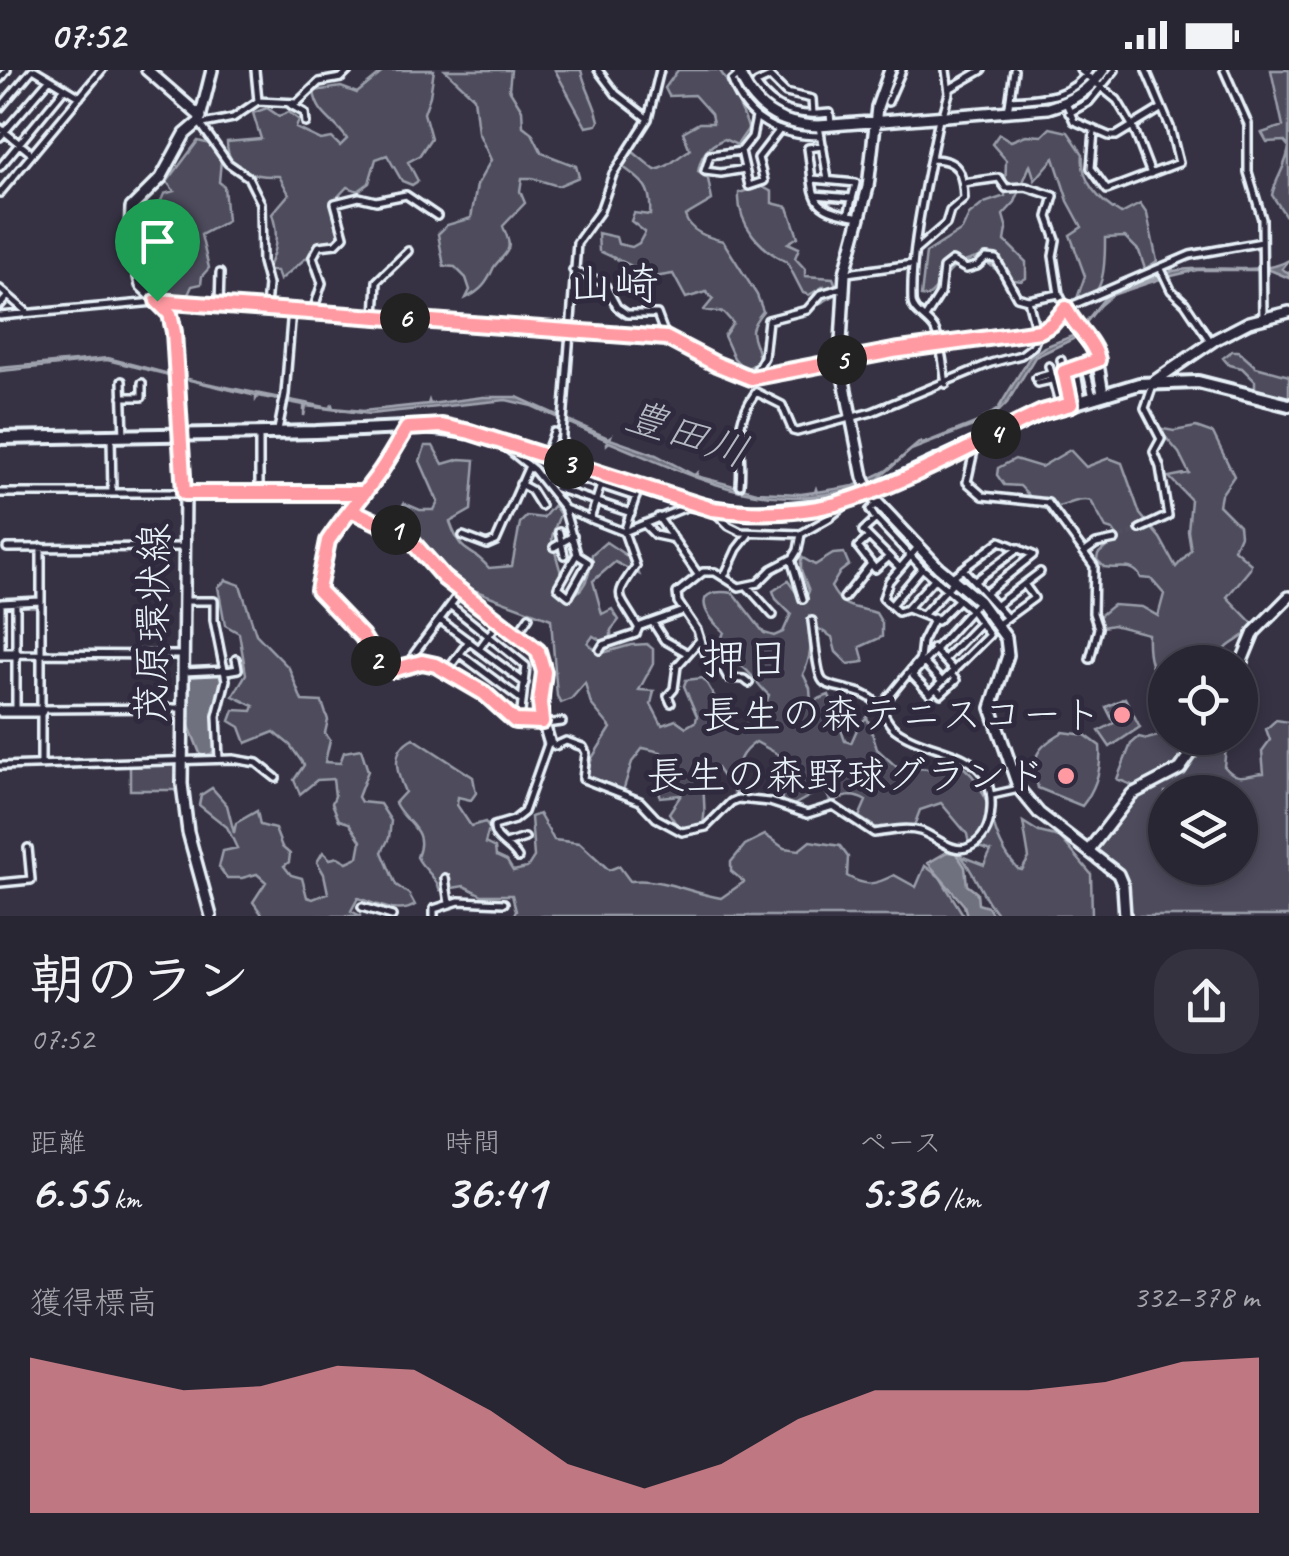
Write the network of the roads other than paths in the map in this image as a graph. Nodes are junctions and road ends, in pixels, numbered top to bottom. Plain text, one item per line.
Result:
1 (8, 70) edge
2 (33, 70) edge
3 (102, 70) edge
4 (148, 70) edge
5 (212, 70) edge
6 (255, 70) edge
7 (349, 70) edge
8 (598, 70) edge
9 (660, 70) edge
10 (890, 70) edge
11 (902, 70) edge
12 (946, 70) edge
13 (982, 70) edge
14 (1014, 70) edge
15 (1103, 70) edge
16 (1115, 70) edge
17 (1146, 70) edge
18 (1224, 70) edge
19 (739, 72) edge
20 (1091, 77) edge
21 (0, 79) edge
22 (49, 80) junction
23 (756, 84) junction
24 (65, 88) junction
25 (746, 89) junction
26 (949, 89) junction
27 (80, 97) junction
28 (1010, 100) junction
29 (258, 101) junction
30 (888, 102) dead end
31 (290, 105) junction
32 (0, 108) edge
33 (1068, 108) junction
34 (1162, 108) junction
35 (1008, 112) junction
36 (813, 115) junction
37 (756, 117) junction
38 (941, 118) junction
39 (648, 119) junction
40 (201, 121) junction
41 (306, 123) dead end
42 (875, 124) junction
43 (831, 125) junction
44 (1133, 126) junction
45 (820, 131) junction
46 (1094, 131) junction
47 (2, 132) edge
48 (778, 132) junction
49 (19, 144) junction
50 (823, 146) junction
51 (742, 151) junction
52 (32, 154) junction
53 (931, 159) junction
54 (0, 166) edge
55 (745, 169) junction
56 (1151, 174) junction
57 (813, 178) junction
58 (828, 180) junction
59 (963, 183) junction
60 (0, 193) edge
61 (815, 195) junction
62 (852, 198) junction
63 (848, 215) junction
64 (436, 216) dead end
65 (860, 217) junction
66 (1262, 242) junction
67 (408, 251) dead end
68 (916, 252) junction
69 (913, 264) junction
70 (1162, 269) junction
71 (574, 270) junction
72 (220, 272) dead end
73 (846, 273) junction
74 (844, 288) junction
75 (0, 289) edge
76 (1059, 294) junction
77 (8, 296) junction
78 (1028, 300) junction
79 (157, 301) junction
80 (219, 304) junction
81 (0, 305) edge
82 (266, 308) junction
83 (1066, 308) junction
84 (292, 309) junction
85 (313, 311) junction
86 (1289, 312) edge
87 (28, 314) junction
88 (1, 315) edge
89 (375, 316) junction
90 (925, 318) junction
91 (1263, 320) junction
92 (570, 330) junction
93 (1038, 331) junction
94 (666, 338) junction
95 (1211, 342) junction
96 (939, 344) junction
97 (840, 360) junction
98 (1098, 360) junction
99 (1086, 364) junction
100 (1076, 368) junction
101 (751, 378) junction
102 (122, 380) dead end
103 (1037, 380) dead end
104 (1152, 382) junction
105 (142, 383) dead end
106 (946, 384) junction
107 (1064, 384) junction
108 (756, 392) junction
109 (122, 397) junction
110 (1289, 405) edge
111 (850, 419) junction
112 (407, 428) junction
113 (554, 432) dead end
114 (259, 433) junction
115 (278, 433) junction
116 (181, 434) junction
117 (111, 436) junction
118 (124, 436) junction
119 (0, 438) edge
120 (504, 443) junction
121 (975, 443) junction
122 (544, 456) junction
123 (562, 465) junction
124 (529, 466) junction
125 (602, 481) junction
126 (520, 484) junction
127 (740, 485) dead end
128 (554, 491) junction
129 (868, 491) junction
130 (638, 492) junction
131 (0, 493) edge
132 (184, 493) junction
133 (259, 493) junction
134 (364, 493) junction
135 (112, 494) junction
136 (852, 498) junction
137 (596, 501) junction
138 (878, 503) junction
139 (691, 504) junction
140 (541, 506) dead end
141 (563, 507) junction
142 (712, 509) junction
143 (351, 510) junction
144 (631, 512) junction
145 (658, 517) junction
146 (590, 519) junction
147 (876, 519) junction
148 (644, 524) junction
149 (1140, 529) tunnel mouth
150 (559, 532) dead end
151 (624, 532) junction
152 (750, 533) junction
153 (801, 534) junction
154 (463, 536) dead end
155 (573, 536) junction
156 (869, 537) junction
157 (674, 539) junction
158 (1115, 540) tunnel mouth
159 (561, 543) junction
160 (919, 546) junction
161 (41, 547) junction
162 (184, 547) junction
163 (554, 547) dead end
164 (7, 548) dead end
165 (1019, 548) junction
166 (1086, 552) junction
167 (564, 555) dead end
168 (577, 555) junction
169 (888, 556) junction
170 (910, 556) junction
171 (791, 559) junction
172 (871, 564) junction
173 (900, 568) junction
174 (922, 568) junction
175 (964, 568) junction
176 (1040, 572) dead end
177 (698, 573) junction
178 (724, 578) junction
179 (934, 579) junction
180 (954, 579) junction
181 (975, 581) junction
182 (1024, 584) junction
183 (747, 586) junction
184 (946, 589) junction
185 (460, 592) junction
186 (987, 592) junction
187 (1289, 597) edge
188 (802, 598) tunnel mouth
189 (844, 598) dead end
190 (959, 599) junction
191 (182, 601) junction
192 (979, 601) junction
193 (16, 602) junction
194 (40, 602) junction
195 (998, 604) junction
196 (891, 605) junction
197 (450, 606) junction
198 (907, 610) junction
199 (970, 610) junction
200 (683, 611) junction
201 (923, 614) junction
202 (773, 616) dead end
203 (530, 617) dead end
204 (934, 618) junction
205 (1007, 618) junction
206 (440, 620) junction
207 (500, 621) junction
208 (812, 621) tunnel mouth
209 (652, 622) junction
210 (980, 623) junction
211 (998, 625) junction
212 (640, 627) junction
213 (517, 634) junction
214 (489, 635) junction
215 (469, 642) junction
216 (698, 642) junction
217 (1249, 645) edge
218 (933, 648) junction
219 (479, 649) junction
220 (600, 650) dead end
221 (688, 653) junction
222 (0, 654) edge
223 (16, 654) junction
224 (40, 654) junction
225 (460, 654) junction
226 (181, 655) junction
227 (236, 659) dead end
228 (1090, 659) dead end
229 (944, 660) junction
230 (924, 663) junction
231 (415, 664) junction
232 (226, 671) junction
233 (447, 671) junction
234 (181, 672) junction
235 (952, 673) junction
236 (942, 682) junction
237 (749, 683) dead end
238 (526, 684) junction
239 (936, 689) junction
240 (522, 700) junction
241 (671, 702) dead end
242 (181, 708) junction
243 (880, 708) junction
244 (41, 710) junction
245 (0, 711) edge
246 (16, 711) junction
247 (520, 722) junction
248 (544, 722) junction
249 (562, 722) dead end
250 (549, 741) junction
251 (1190, 755) edge
252 (219, 759) junction
253 (181, 760) junction
254 (41, 765) junction
255 (0, 766) edge
256 (276, 778) dead end
257 (1020, 789) junction
258 (992, 795) junction
259 (525, 838) dead end
260 (506, 844) junction
261 (28, 848) dead end
262 (1089, 850) junction
263 (518, 858) dead end
264 (446, 878) dead end
265 (0, 883) edge
266 (466, 902) junction
267 (449, 903) junction
268 (504, 903) dead end
269 (362, 908) dead end
270 (482, 909) dead end
271 (211, 916) edge
272 (392, 916) edge
273 (434, 916) edge
274 (1125, 916) edge

1 - 21 street
2 - 22 street
2 - 32 street
3 - 27 street
4 - 40 street
5 - 40 street, 茂原環状線
6 - 29 street
7 - 31 street
8 - 39 street
9 - 39 street
10 - 42 street
11 - 30 street
12 - 26 street
13 - 26 street
14 - 28 street
15 - 20 street
16 - 20 street
17 - 34 street
18 - 66 street
19 - 25 street
19 - 37 street
20 - 28 street
20 - 33 street
20 - 44 street
22 - 24 street
22 - 47 street
23 - 25 street
23 - 36 street
23 - 36 street
24 - 27 street
24 - 49 street
25 - 45 street
26 - 38 street
27 - 52 street
28 - 35 street
29 - 31 street
29 - 40 street
31 - 41 street
33 - 35 street
33 - 46 street
34 - 44 street
34 - 56 street
35 - 38 street
36 - 43 street
37 - 48 street
37 - 51 street
38 - 42 street
38 - 53 street
39 - 71 street
40 - 79 street, 茂原環状線
40 - 82 street
42 - 43 street
42 - 65 street
43 - 45 street
44 - 46 street
44 - 56 street
45 - 48 street
45 - 50 street
46 - 56 street
47 - 49 street
48 - 55 street
49 - 52 street
49 - 54 street
50 - 57 street
50 - 58 street
51 - 55 street
51 - 55 street
52 - 60 street
53 - 59 street
53 - 68 street
57 - 58 street
57 - 61 street
58 - 62 street
59 - 68 street
59 - 76 street
61 - 62 street
61 - 63 street
62 - 63 street
63 - 65 street
64 - 85 street
65 - 73 street
66 - 70 street
66 - 91 street
67 - 89 street
68 - 69 street
69 - 73 street
69 - 90 street
70 - 83 street
70 - 95 street
71 - 92 street
71 - 94 street
72 - 80 street
73 - 74 street
74 - 97 street
74 - 101 street
75 - 77 street
76 - 78 street
76 - 83 street
77 - 81 street
77 - 87 street
78 - 90 street
78 - 93 street
79 - 80 street
79 - 87 street
79 - 116 street, 茂原環状線
80 - 82 street
82 - 84 street
83 - 93 street
83 - 98 street
84 - 85 street
84 - 115 street
85 - 89 street
86 - 91 street
87 - 88 street
89 - 92 street
90 - 96 street
91 - 95 street
92 - 94 street
92 - 123 street
93 - 96 street
93 - 106 street
94 - 101 street
95 - 104 street
96 - 97 street
96 - 106 street
97 - 101 street
97 - 111 street
98 - 99 street
98 - 107 street
99 - 100 street
99 - 107 street
100 - 107 street
100 - 107 street
101 - 108 street
102 - 109 street
103 - 107 street
104 - 107 main road
104 - 110 main road
104 - 149 street
105 - 109 street
106 - 111 street
107 - 121 main road
108 - 111 street
108 - 127 street
109 - 118 street
111 - 129 street
112 - 115 main road
112 - 120 main road
112 - 134 street
113 - 122 street
114 - 115 main road
114 - 116 main road
114 - 133 street
116 - 118 main road
116 - 132 street, 茂原環状線
117 - 118 main road
117 - 119 main road
117 - 135 street
120 - 122 main road
120 - 124 street
121 - 129 main road
121 - 166 street
122 - 123 main road
123 - 125 main road
123 - 128 street
124 - 126 street
124 - 128 street
125 - 130 main road
125 - 137 street
126 - 140 street
126 - 154 street
128 - 137 street
128 - 141 street
129 - 136 main road
129 - 138 street
130 - 139 main road
130 - 144 street
131 - 135 street
132 - 133 street
132 - 135 street
132 - 162 street, 茂原環状線
133 - 134 street
134 - 143 street
136 - 142 main road
136 - 153 street
137 - 144 street
137 - 146 street
138 - 147 street
138 - 160 street
139 - 142 main road
139 - 145 street
141 - 146 street
141 - 155 street
142 - 152 street
143 - 185 street
143 - 231 street
144 - 151 street
145 - 148 street
145 - 157 street
146 - 151 street
147 - 156 street
147 - 170 street
148 - 151 street
148 - 157 street
150 - 159 street
151 - 212 street
152 - 153 street
152 - 178 street
153 - 171 street
155 - 159 street
155 - 168 street
156 - 169 street
156 - 172 street
157 - 177 street
158 - 166 street
159 - 163 street
159 - 167 street
160 - 170 street
160 - 180 street
161 - 162 street
161 - 164 street
161 - 194 street
162 - 191 street, 茂原環状線
165 - 175 street
165 - 181 street
165 - 186 street
166 - 228 street
168 - 168 street
169 - 172 street
169 - 173 street
170 - 173 street
170 - 174 street
171 - 183 street
171 - 188 street
172 - 189 street
173 - 196 street
174 - 179 street
174 - 196 street
175 - 180 street
175 - 181 street
176 - 182 street
177 - 178 street
177 - 200 street
178 - 183 street
179 - 184 street
179 - 198 street
180 - 184 street
180 - 192 street
181 - 186 street
182 - 195 street
182 - 205 street
183 - 202 street
184 - 190 street
184 - 201 street
185 - 197 street
185 - 207 street
186 - 195 street
187 - 217 street
190 - 199 street
190 - 204 street
191 - 226 street, 茂原環状線
191 - 232 street
192 - 199 street
192 - 211 street
193 - 194 street
193 - 222 street
193 - 223 street
194 - 224 street
195 - 205 street
196 - 198 street
197 - 206 street
197 - 214 street
198 - 201 street
199 - 210 street
199 - 218 street
200 - 209 street
200 - 216 street
201 - 204 street
203 - 213 street
204 - 243 street
205 - 211 street
206 - 215 street
206 - 231 street
207 - 213 street
207 - 214 street
208 - 243 street
209 - 212 street
209 - 221 street
210 - 229 street
210 - 235 street
211 - 257 street
212 - 220 street
213 - 248 street
214 - 219 street
214 - 238 street
215 - 219 street
215 - 225 street
216 - 221 street
216 - 237 street
218 - 229 street
218 - 230 street
219 - 238 street
221 - 241 street
222 - 223 street
223 - 224 street
223 - 246 street
224 - 226 street
224 - 244 street
225 - 233 street
225 - 240 street
226 - 234 street, 茂原環状線
227 - 232 street
229 - 235 street
230 - 236 street
230 - 239 street
231 - 233 street
232 - 234 street
232 - 252 street
233 - 247 street
234 - 242 street, 茂原環状線
235 - 236 street
235 - 239 street
236 - 239 street
238 - 240 street
240 - 247 street
242 - 244 street
242 - 253 street, 茂原環状線
243 - 258 street
244 - 246 street
244 - 254 street
245 - 246 street
247 - 248 street
248 - 249 street
248 - 250 street
250 - 258 street
250 - 260 street
251 - 262 street
252 - 253 street
252 - 256 street
253 - 254 street
253 - 271 street, 茂原環状線
254 - 255 street
257 - 258 street
257 - 262 street
259 - 260 street
260 - 263 street
261 - 265 street
262 - 274 street
264 - 267 street
266 - 267 street
266 - 268 street
266 - 270 street
267 - 273 street
269 - 272 street

